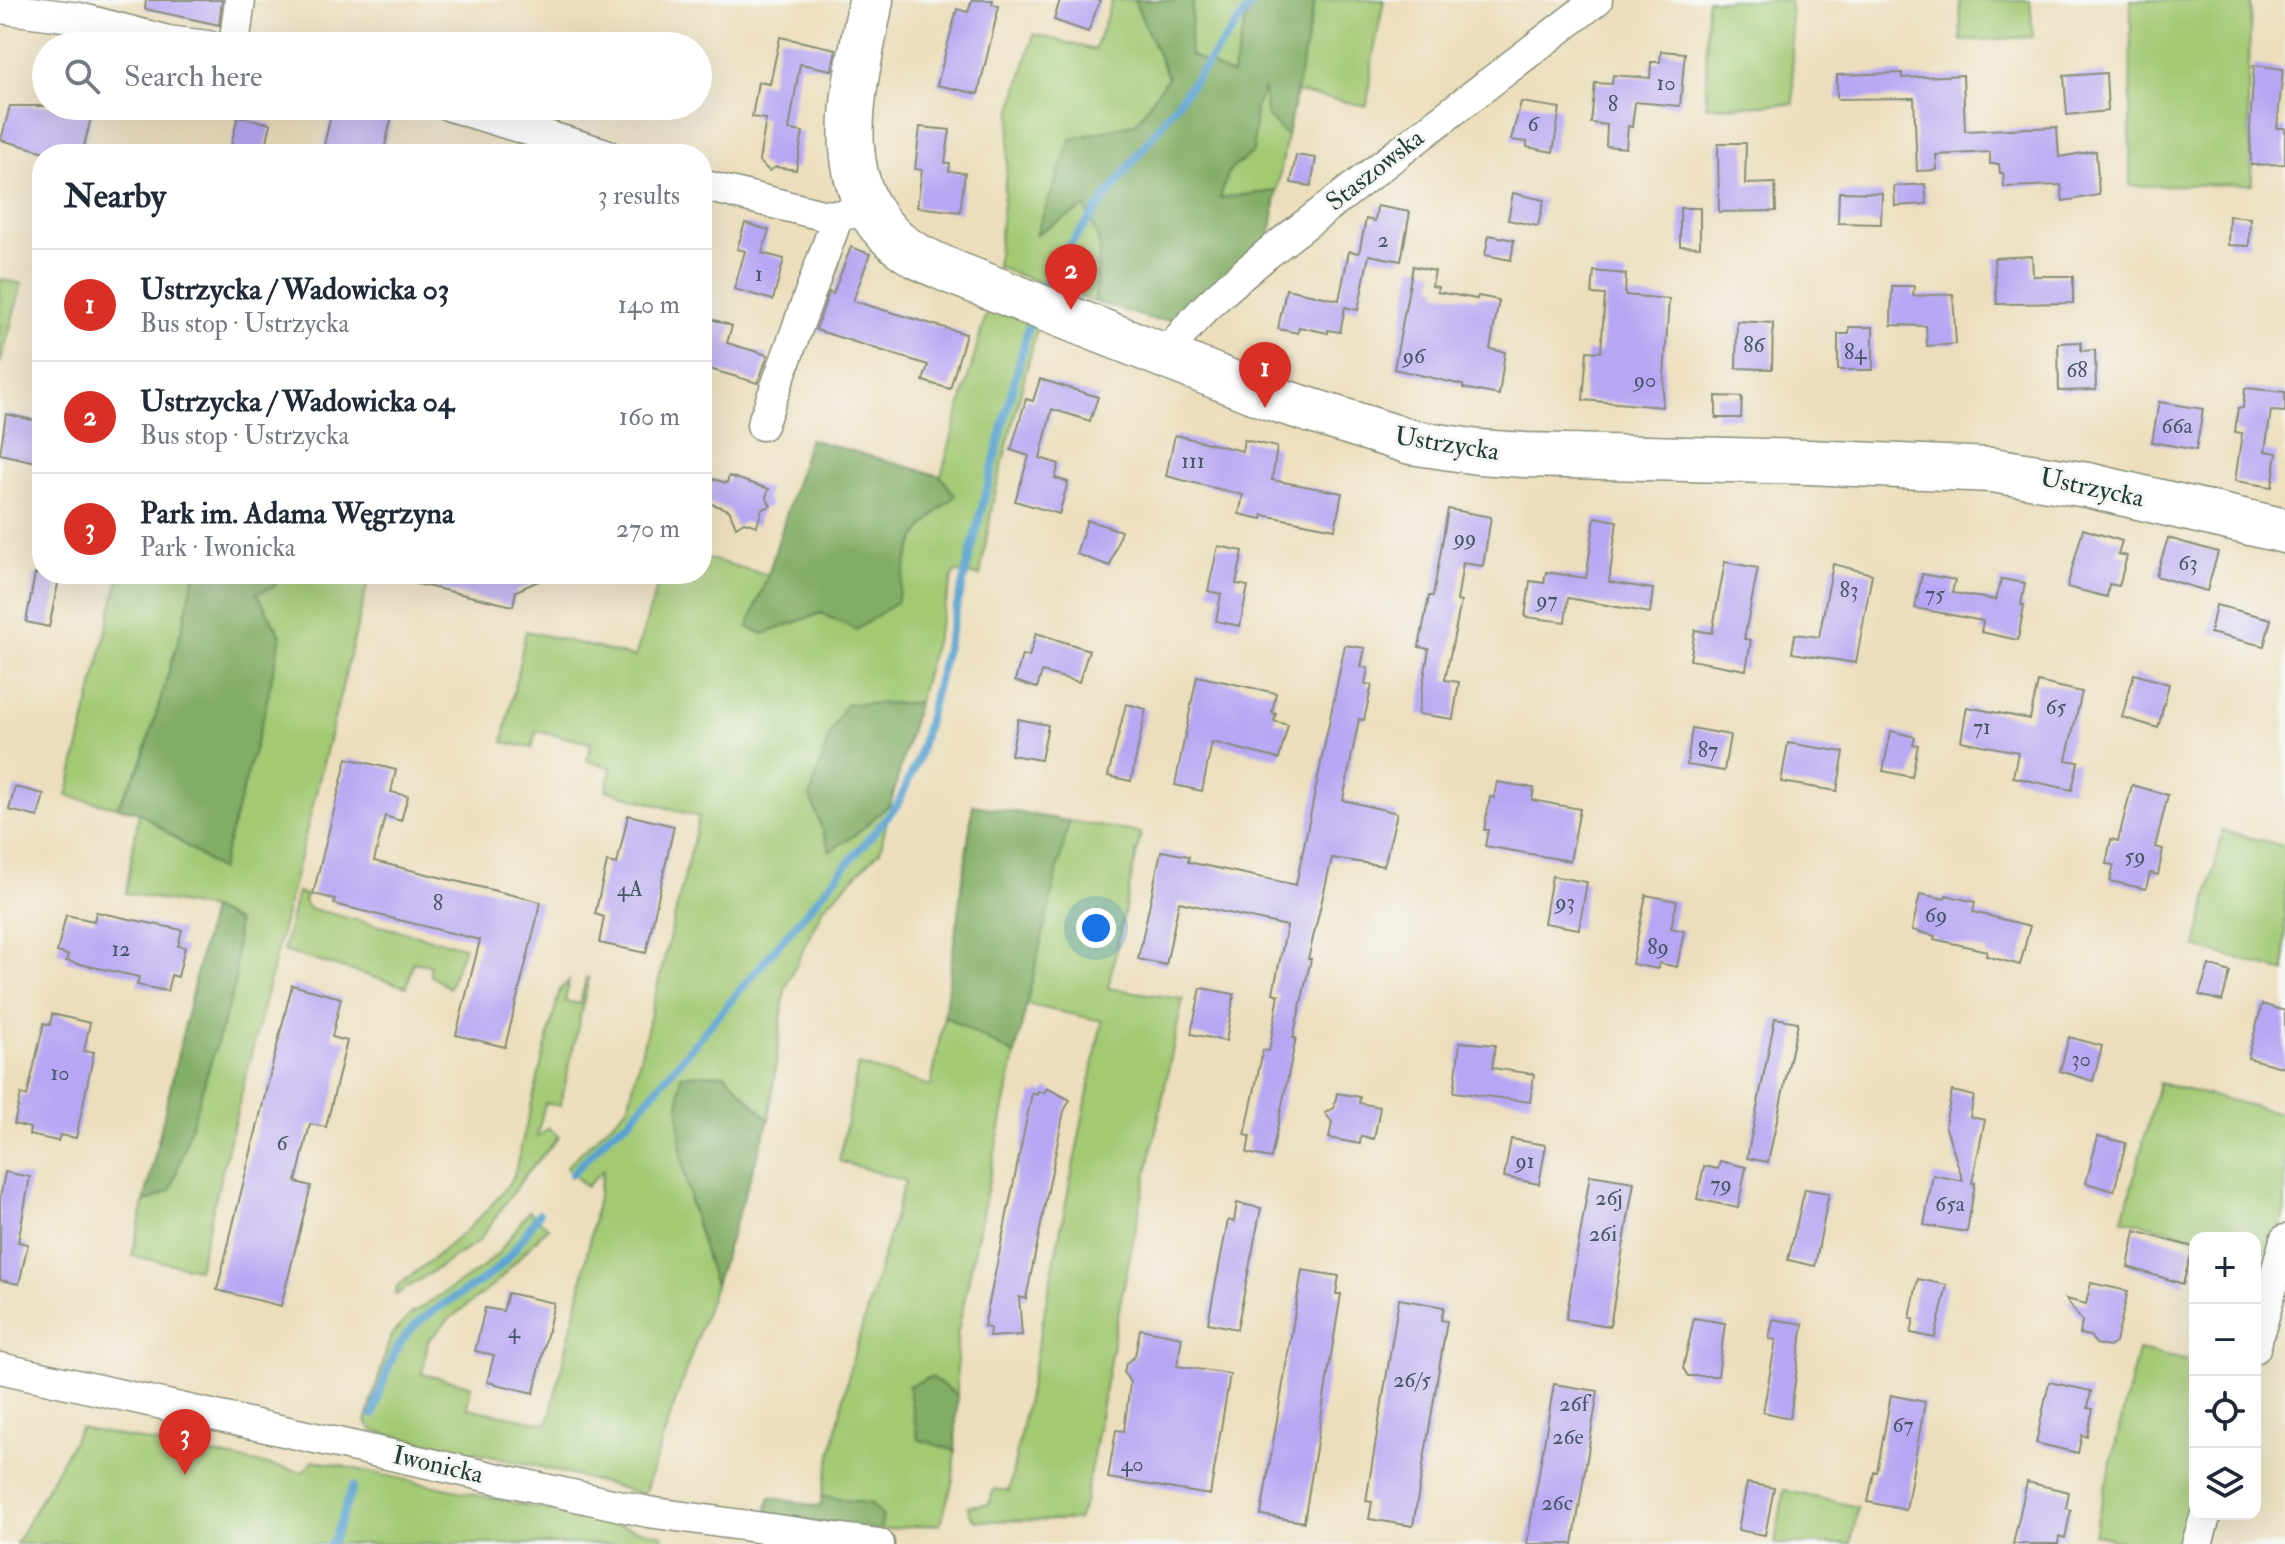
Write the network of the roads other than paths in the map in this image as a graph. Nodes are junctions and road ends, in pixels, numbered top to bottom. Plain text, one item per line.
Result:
1 (240, 0) edge
2 (871, 0) edge
3 (1597, 0) edge
4 (0, 8) edge
5 (133, 32) edge
6 (236, 32) edge
7 (496, 120) edge
8 (574, 144) edge
9 (712, 188) edge
10 (853, 211) junction
11 (1167, 356) junction
12 (762, 425) dead end
13 (2285, 531) edge
14 (2285, 1240) edge
15 (2261, 1326) edge
16 (0, 1368) edge
17 (2204, 1520) edge
18 (879, 1544) edge
19 (2197, 1544) edge

1 - 6 street
2 - 10 street, Ustrzycka
3 - 11 street, Staszowska
4 - 5 street
7 - 8 street
9 - 10 street
10 - 11 street, Ustrzycka
10 - 12 street
11 - 13 street, Ustrzycka
14 - 15 street
16 - 18 street, Iwonicka
17 - 19 street

